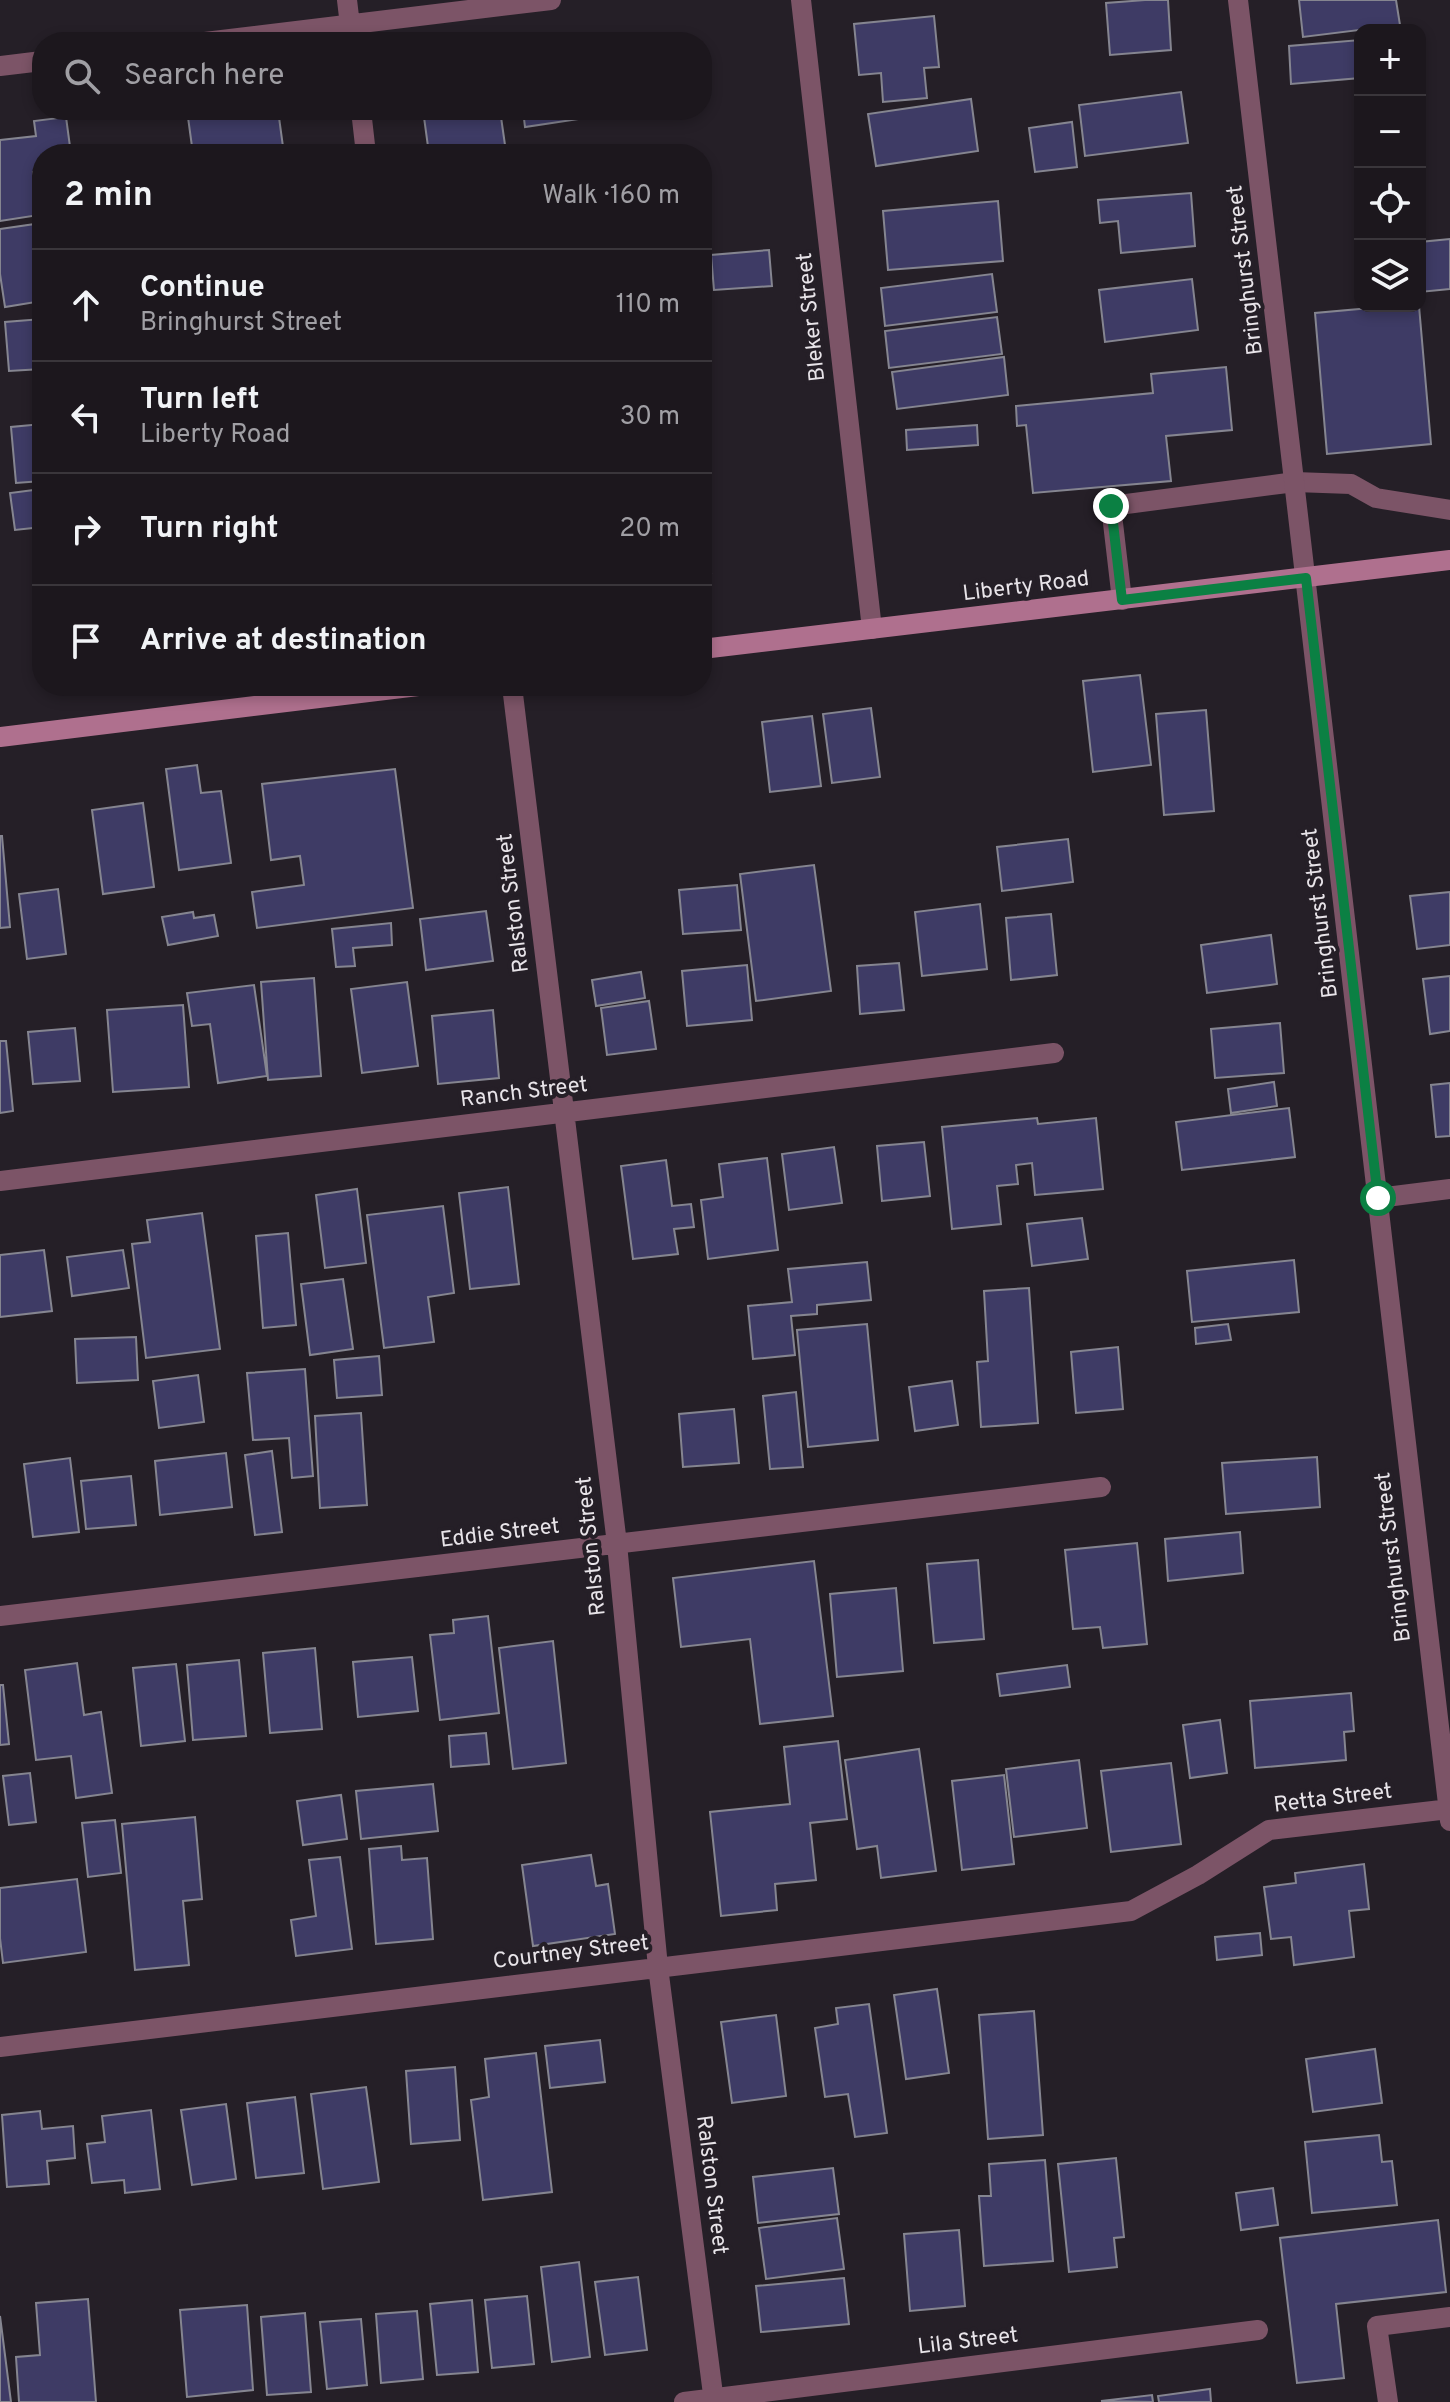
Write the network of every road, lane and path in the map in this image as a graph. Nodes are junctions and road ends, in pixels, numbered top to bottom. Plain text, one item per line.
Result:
1 (347, 0) edge
2 (551, 0) edge
3 (801, 0) edge
4 (1238, 0) edge
5 (351, 32) edge
6 (363, 32) edge
7 (32, 62) edge
8 (0, 66) edge
9 (362, 120) edge
10 (365, 144) edge
11 (1295, 482) junction
12 (1450, 510) edge
13 (1450, 560) edge
14 (1306, 578) junction
15 (1122, 600) junction
16 (872, 629) junction
17 (712, 648) edge
18 (336, 696) edge
19 (513, 696) edge
20 (0, 737) edge
21 (1054, 1053) dead end
22 (564, 1113) junction
23 (0, 1181) edge
24 (1450, 1189) edge
25 (1378, 1198) junction
26 (1101, 1487) dead end
27 (617, 1544) junction
28 (0, 1616) edge
29 (1450, 1813) edge
30 (1146, 1903) joint
31 (658, 1967) junction
32 (0, 2047) edge
33 (1450, 2317) edge
34 (1258, 2330) dead end
35 (714, 2400) edge
36 (684, 2402) edge
37 (1388, 2402) edge

1 - 5 street
2 - 6 street
3 - 16 street, Bleker Street
4 - 11 street, Bringhurst Street
7 - 8 street
9 - 10 street
11 - 12 street
11 - 14 street, Bringhurst Street
11 - 15 street
13 - 14 main road, Liberty Road
14 - 15 main road, Liberty Road
14 - 25 street, Bringhurst Street
15 - 16 main road, Liberty Road
16 - 17 main road, Liberty Road
18 - 20 main road
19 - 22 street, Ralston Street
21 - 22 street, Ranch Street
22 - 23 street, Ranch Street
22 - 27 street, Ralston Street
24 - 25 street
25 - 29 street, Bringhurst Street
26 - 27 street, Eddie Street
27 - 28 street, Eddie Street
27 - 31 street, Ralston Street
29 - 30 street, Retta Street
30 - 31 street, Courtney Street
31 - 32 street, Courtney Street
31 - 35 street, Ralston Street
33 - 37 street
34 - 35 street, Lila Street
35 - 36 street, Lila Street

